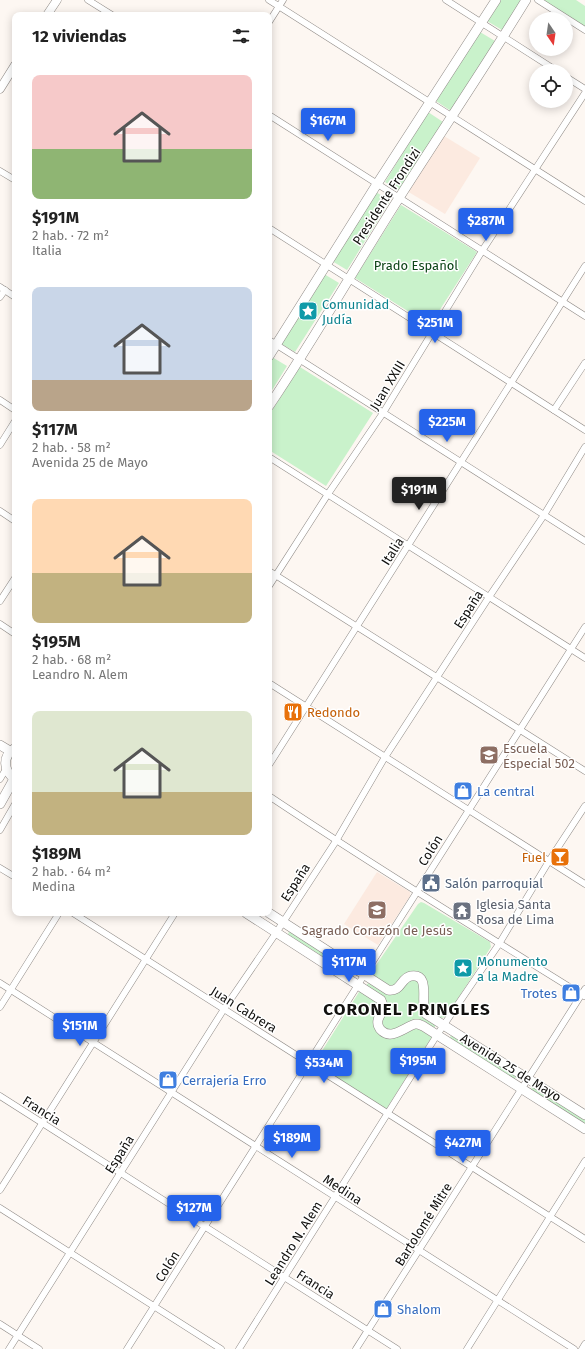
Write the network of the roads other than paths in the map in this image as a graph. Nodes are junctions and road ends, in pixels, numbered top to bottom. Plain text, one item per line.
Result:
1 (57, 0) edge
2 (88, 0) edge
3 (269, 0) edge
4 (283, 0) edge
5 (446, 0) edge
6 (496, 0) edge
7 (526, 0) edge
8 (538, 0) edge
9 (279, 7) junction
10 (49, 12) edge
11 (107, 12) edge
12 (272, 18) edge
13 (481, 23) junction
14 (585, 30) edge
15 (504, 37) junction
16 (546, 64) edge
17 (12, 71) edge
18 (573, 81) edge
19 (0, 89) edge
20 (585, 89) edge
21 (585, 93) edge
22 (430, 102) junction
23 (272, 117) edge
24 (453, 117) junction
25 (536, 169) junction
26 (0, 171) edge
27 (12, 178) edge
28 (377, 184) junction
29 (399, 198) junction
30 (585, 201) edge
31 (272, 230) edge
32 (482, 251) junction
33 (326, 265) junction
34 (585, 266) edge
35 (349, 279) junction
36 (2, 289) edge
37 (12, 295) edge
38 (0, 297) edge
39 (562, 302) junction
40 (585, 316) edge
41 (432, 332) junction
42 (273, 342) edge
43 (300, 360) junction
44 (585, 362) edge
45 (511, 383) junction
46 (0, 400) edge
47 (272, 402) edge
48 (12, 408) edge
49 (554, 410) junction
50 (383, 413) junction
51 (12, 426) edge
52 (585, 430) edge
53 (0, 445) edge
54 (585, 447) edge
55 (272, 459) edge
56 (461, 462) junction
57 (328, 494) junction
58 (0, 511) edge
59 (544, 515) junction
60 (12, 519) edge
61 (585, 541) edge
62 (408, 546) junction
63 (272, 573) edge
64 (276, 575) junction
65 (272, 581) edge
66 (12, 583) edge
67 (489, 597) junction
68 (0, 601) edge
69 (0, 624) edge
70 (357, 627) junction
71 (585, 627) edge
72 (12, 632) edge
73 (571, 649) junction
74 (585, 658) edge
75 (437, 678) junction
76 (272, 685) edge
77 (306, 706) junction
78 (520, 730) junction
79 (0, 745) edge
80 (8, 754) edge
81 (385, 757) junction
82 (272, 760) edge
83 (6, 769) junction
84 (585, 772) edge
85 (12, 777) edge
86 (0, 779) edge
87 (12, 784) edge
88 (272, 798) edge
89 (0, 804) edge
90 (585, 806) edge
91 (12, 809) edge
92 (469, 810) junction
93 (0, 830) edge
94 (336, 841) junction
95 (549, 861) junction
96 (0, 868) edge
97 (12, 875) edge
98 (585, 884) edge
99 (417, 892) junction
100 (272, 915) edge
101 (57, 916) edge
102 (78, 916) edge
103 (173, 916) edge
104 (250, 916) edge
105 (283, 922) junction
106 (276, 933) junction
107 (499, 944) junction
108 (146, 960) junction
109 (365, 974) junction
110 (0, 984) edge
111 (358, 984) junction
112 (10, 990) junction
113 (584, 994) edge
114 (0, 1007) edge
115 (224, 1009) junction
116 (443, 1025) junction
117 (437, 1035) junction
118 (93, 1043) junction
119 (309, 1063) junction
120 (528, 1079) junction
121 (522, 1089) junction
122 (171, 1093) junction
123 (0, 1096) edge
124 (388, 1113) junction
125 (585, 1115) edge
126 (42, 1123) junction
127 (585, 1129) edge
128 (256, 1147) junction
129 (585, 1161) edge
130 (472, 1168) junction
131 (121, 1173) junction
132 (0, 1190) edge
133 (335, 1196) junction
134 (0, 1208) edge
135 (550, 1217) junction
136 (205, 1226) junction
137 (585, 1239) edge
138 (419, 1251) junction
139 (70, 1253) junction
140 (285, 1276) junction
141 (497, 1300) junction
142 (154, 1306) junction
143 (0, 1324) edge
144 (368, 1331) junction
145 (18, 1336) junction
146 (585, 1344) edge
147 (9, 1349) edge
148 (39, 1349) edge
149 (128, 1349) edge
150 (222, 1349) edge
151 (239, 1349) edge
152 (356, 1349) edge
153 (397, 1349) edge
154 (466, 1349) edge
155 (574, 1349) edge
156 (582, 1349) edge

1 - 10 street
2 - 11 street
3 - 9 street
4 - 9 street
5 - 13 street
6 - 13 main road, Presidente Frondizi
7 - 15 main road, Presidente Frondizi
8 - 14 street
9 - 12 street
9 - 22 street
13 - 15 street
13 - 22 main road, Presidente Frondizi
15 - 16 street
15 - 24 main road, Presidente Frondizi
17 - 19 street
18 - 20 street
21 - 25 street, Juan XXIII
22 - 24 street
22 - 28 main road, Presidente Frondizi
23 - 28 street
24 - 25 street
24 - 29 main road, Presidente Frondizi
25 - 30 street
25 - 32 street, Juan XXIII
26 - 27 street
28 - 29 street
28 - 33 main road, Presidente Frondizi
29 - 32 street
29 - 35 main road, Presidente Frondizi
31 - 33 street
32 - 39 street
32 - 41 street, Juan XXIII
33 - 35 street
33 - 42 main road, Presidente Frondizi
34 - 39 street, Italia
35 - 41 street
35 - 43 main road, Presidente Frondizi
36 - 37 street
36 - 38 street
39 - 40 street
39 - 45 street, Italia
41 - 45 street
41 - 50 street, Juan XXIII
42 - 43 street
43 - 47 main road, Presidente Frondizi
43 - 50 street
44 - 49 street
45 - 49 street
45 - 56 street, Italia
46 - 48 street
49 - 52 street
50 - 56 street
50 - 57 street, Juan XXIII
51 - 53 street
54 - 59 street, España
55 - 57 street
56 - 59 street
56 - 62 street, Italia
57 - 62 street
57 - 64 street, Juan XXIII
58 - 60 street
59 - 61 street
59 - 67 street, España
62 - 67 street
62 - 70 street, Italia
63 - 64 street
64 - 65 street, Juan XXIII
64 - 70 street
66 - 68 street
67 - 73 street
67 - 75 street, España
69 - 72 street
70 - 75 street
70 - 77 street, Italia
71 - 73 street, Colón
73 - 74 street
73 - 78 street, Colón
75 - 78 street
75 - 81 street, España
76 - 77 street
77 - 81 street
77 - 82 street, Italia
78 - 84 street
78 - 92 street, Colón
79 - 80 main road
80 - 83 main road
81 - 92 street
81 - 94 street, España
83 - 85 main road
83 - 86 street
87 - 89 main road
88 - 94 street
90 - 95 street, Leandro N. Alem
91 - 93 street
92 - 95 street
92 - 99 street, Colón
94 - 99 street
94 - 105 street, España
95 - 98 street
95 - 107 street, Leandro N. Alem
96 - 97 street
99 - 107 street
99 - 109 street, Colón
100 - 105 main road, Avenida 25 de Mayo
101 - 112 street
102 - 108 street, Juan Cabrera
103 - 108 street
104 - 106 main road, Avenida 25 de Mayo
105 - 106 street, España
105 - 109 main road, Avenida 25 de Mayo
106 - 111 main road, Avenida 25 de Mayo
106 - 115 street, España
107 - 113 street
107 - 116 street, Leandro N. Alem
108 - 115 street, Juan Cabrera
108 - 118 street
109 - 111 street, Colón
109 - 116 main road, Avenida 25 de Mayo
110 - 112 street, Medina
111 - 117 main road, Avenida 25 de Mayo
111 - 119 street, Colón
112 - 114 street
112 - 118 street, Medina
113 - 120 street, Bartolomé Mitre
115 - 119 street, Juan Cabrera
115 - 122 street, España
116 - 117 street, Leandro N. Alem
116 - 120 main road, Avenida 25 de Mayo
117 - 121 main road, Avenida 25 de Mayo
117 - 124 street, Leandro N. Alem
118 - 122 street, Medina
118 - 126 street
119 - 124 street, Juan Cabrera
119 - 128 street, Colón
120 - 121 street, Bartolomé Mitre
120 - 125 main road, Avenida 25 de Mayo
121 - 127 main road, Avenida 25 de Mayo
121 - 130 street, Bartolomé Mitre
122 - 128 street, Medina
122 - 131 street, España
123 - 126 street, Francia
124 - 130 street, Juan Cabrera
124 - 133 street, Leandro N. Alem
126 - 131 street, Francia
126 - 132 street
128 - 133 street, Medina
128 - 136 street, Colón
129 - 135 street
130 - 135 street, Juan Cabrera
130 - 138 street, Bartolomé Mitre
131 - 136 street, Francia
131 - 139 street, España
133 - 138 street, Medina
133 - 140 street, Leandro N. Alem
134 - 139 street
135 - 137 street, Juan Cabrera
135 - 141 street
136 - 140 street, Francia
136 - 142 street, Colón
138 - 141 street, Medina
138 - 144 street, Bartolomé Mitre
139 - 142 street
139 - 145 street, España
140 - 144 street, Francia
140 - 151 street, Leandro N. Alem
141 - 154 street
141 - 155 street, Medina
142 - 149 street, Colón
142 - 150 street
143 - 145 street
144 - 152 street, Bartolomé Mitre
144 - 153 street, Francia
145 - 147 street, España
145 - 148 street
146 - 156 street

